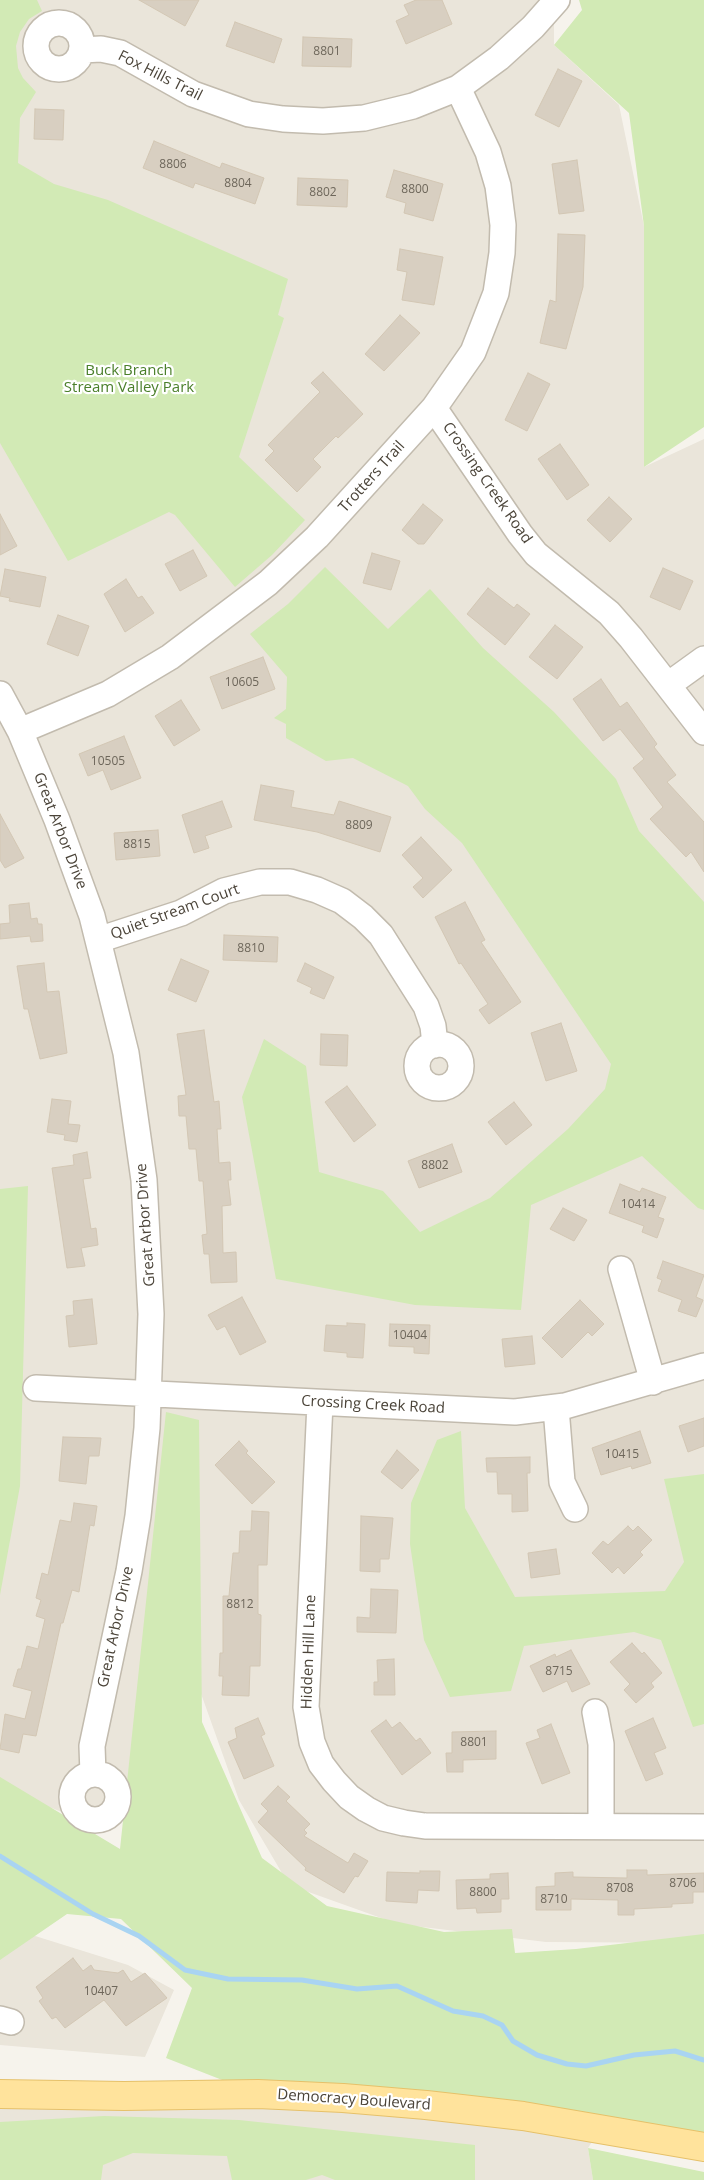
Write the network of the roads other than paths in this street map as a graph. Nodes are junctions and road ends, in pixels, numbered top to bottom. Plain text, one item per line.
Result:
1 (557, 0) edge
2 (82, 50) dead end
3 (458, 88) junction
4 (434, 408) junction
5 (704, 659) edge
6 (668, 685) junction
7 (0, 694) edge
8 (20, 731) junction
9 (704, 732) edge
10 (98, 940) junction
11 (435, 1045) dead end
12 (621, 1269) dead end
13 (704, 1366) edge
14 (653, 1382) junction
15 (36, 1388) dead end
16 (149, 1394) junction
17 (320, 1403) junction
18 (556, 1408) junction
19 (575, 1509) dead end
20 (595, 1712) dead end
21 (93, 1774) dead end
22 (602, 1826) junction
23 (704, 1827) edge
24 (0, 2094) edge
25 (704, 2147) edge

1 - 3 street, Fox Hills Trail
2 - 3 street, Fox Hills Trail
3 - 4 street, Trotters Trail
4 - 6 street, Crossing Creek Road
4 - 8 street, Trotters Trail
5 - 6 street
6 - 9 street, Crossing Creek Road
7 - 8 street, Great Arbor Drive
8 - 10 street, Great Arbor Drive
10 - 11 street, Quiet Stream Court
10 - 16 street, Great Arbor Drive
12 - 14 street
13 - 14 street, Crossing Creek Road
14 - 18 street, Crossing Creek Road
15 - 16 street, Crossing Creek Road
16 - 17 street, Crossing Creek Road
16 - 21 street, Great Arbor Drive
17 - 18 street, Crossing Creek Road
17 - 22 street, Hidden Hill Lane
18 - 19 street
20 - 22 street
22 - 23 street, Hidden Hill Lane
24 - 25 main road, Democracy Boulevard

